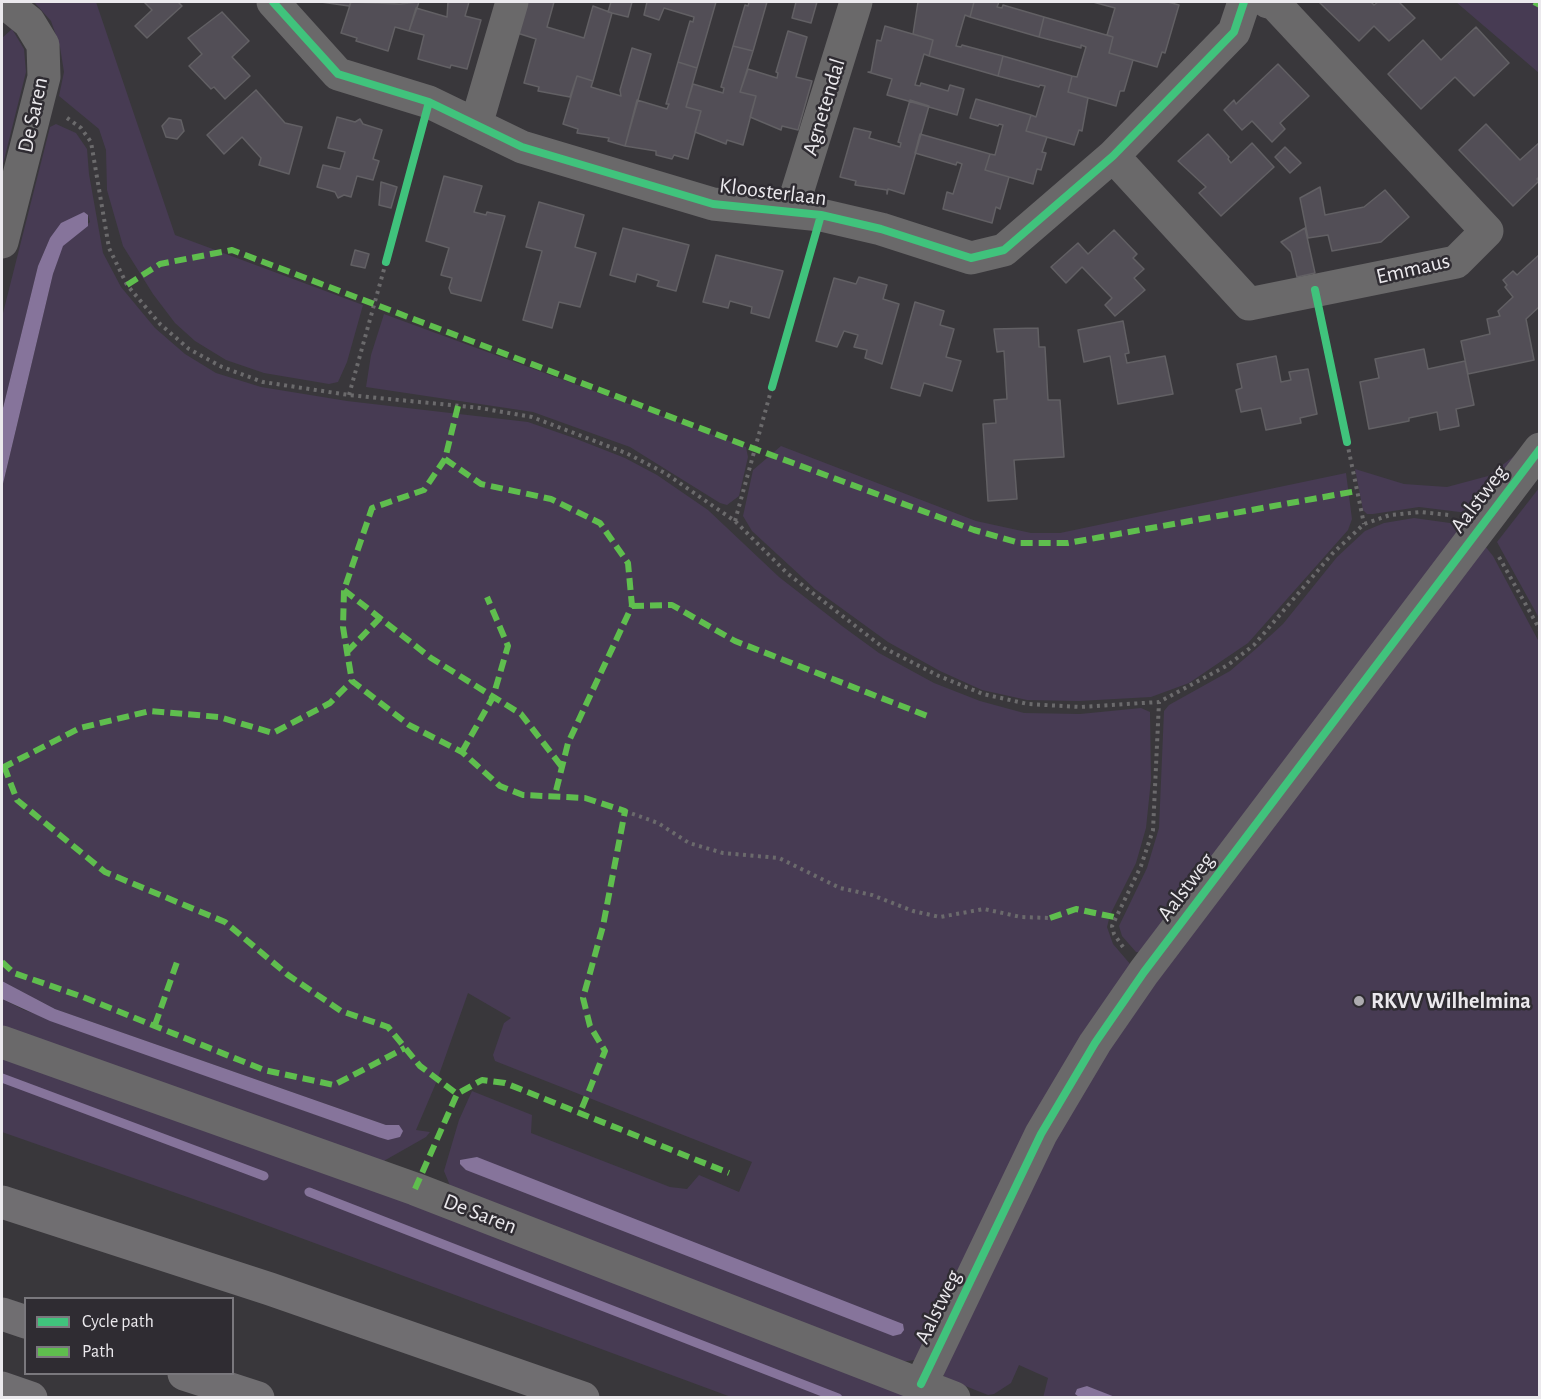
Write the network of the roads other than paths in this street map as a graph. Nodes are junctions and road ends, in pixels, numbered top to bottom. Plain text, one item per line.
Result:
1 (4, 2) edge
2 (273, 2) edge
3 (512, 2) edge
4 (856, 2) edge
5 (1244, 2) edge
6 (1268, 2) edge
7 (476, 125) junction
8 (1113, 156) junction
9 (791, 212) junction
10 (2, 242) edge
11 (1539, 449) edge
12 (2, 1042) edge
13 (2, 1202) edge
14 (2, 1314) edge
15 (24, 1321) edge
16 (187, 1375) edge
17 (921, 1384) junction
18 (2, 1388) edge
19 (31, 1398) edge
20 (258, 1398) edge
21 (583, 1398) edge
22 (954, 1398) edge

1 - 10 street, De Saren
2 - 7 street, Kloosterlaan
3 - 7 street
4 - 9 street, Agnetendal
5 - 8 street, Kloosterlaan
6 - 8 street, Emmaus
7 - 9 street, Kloosterlaan
8 - 9 street, Kloosterlaan
11 - 17 street, Aalstweg
12 - 17 street, De Saren
13 - 21 highway
14 - 15 highway
16 - 20 highway
17 - 22 street, De Saren
18 - 19 highway

